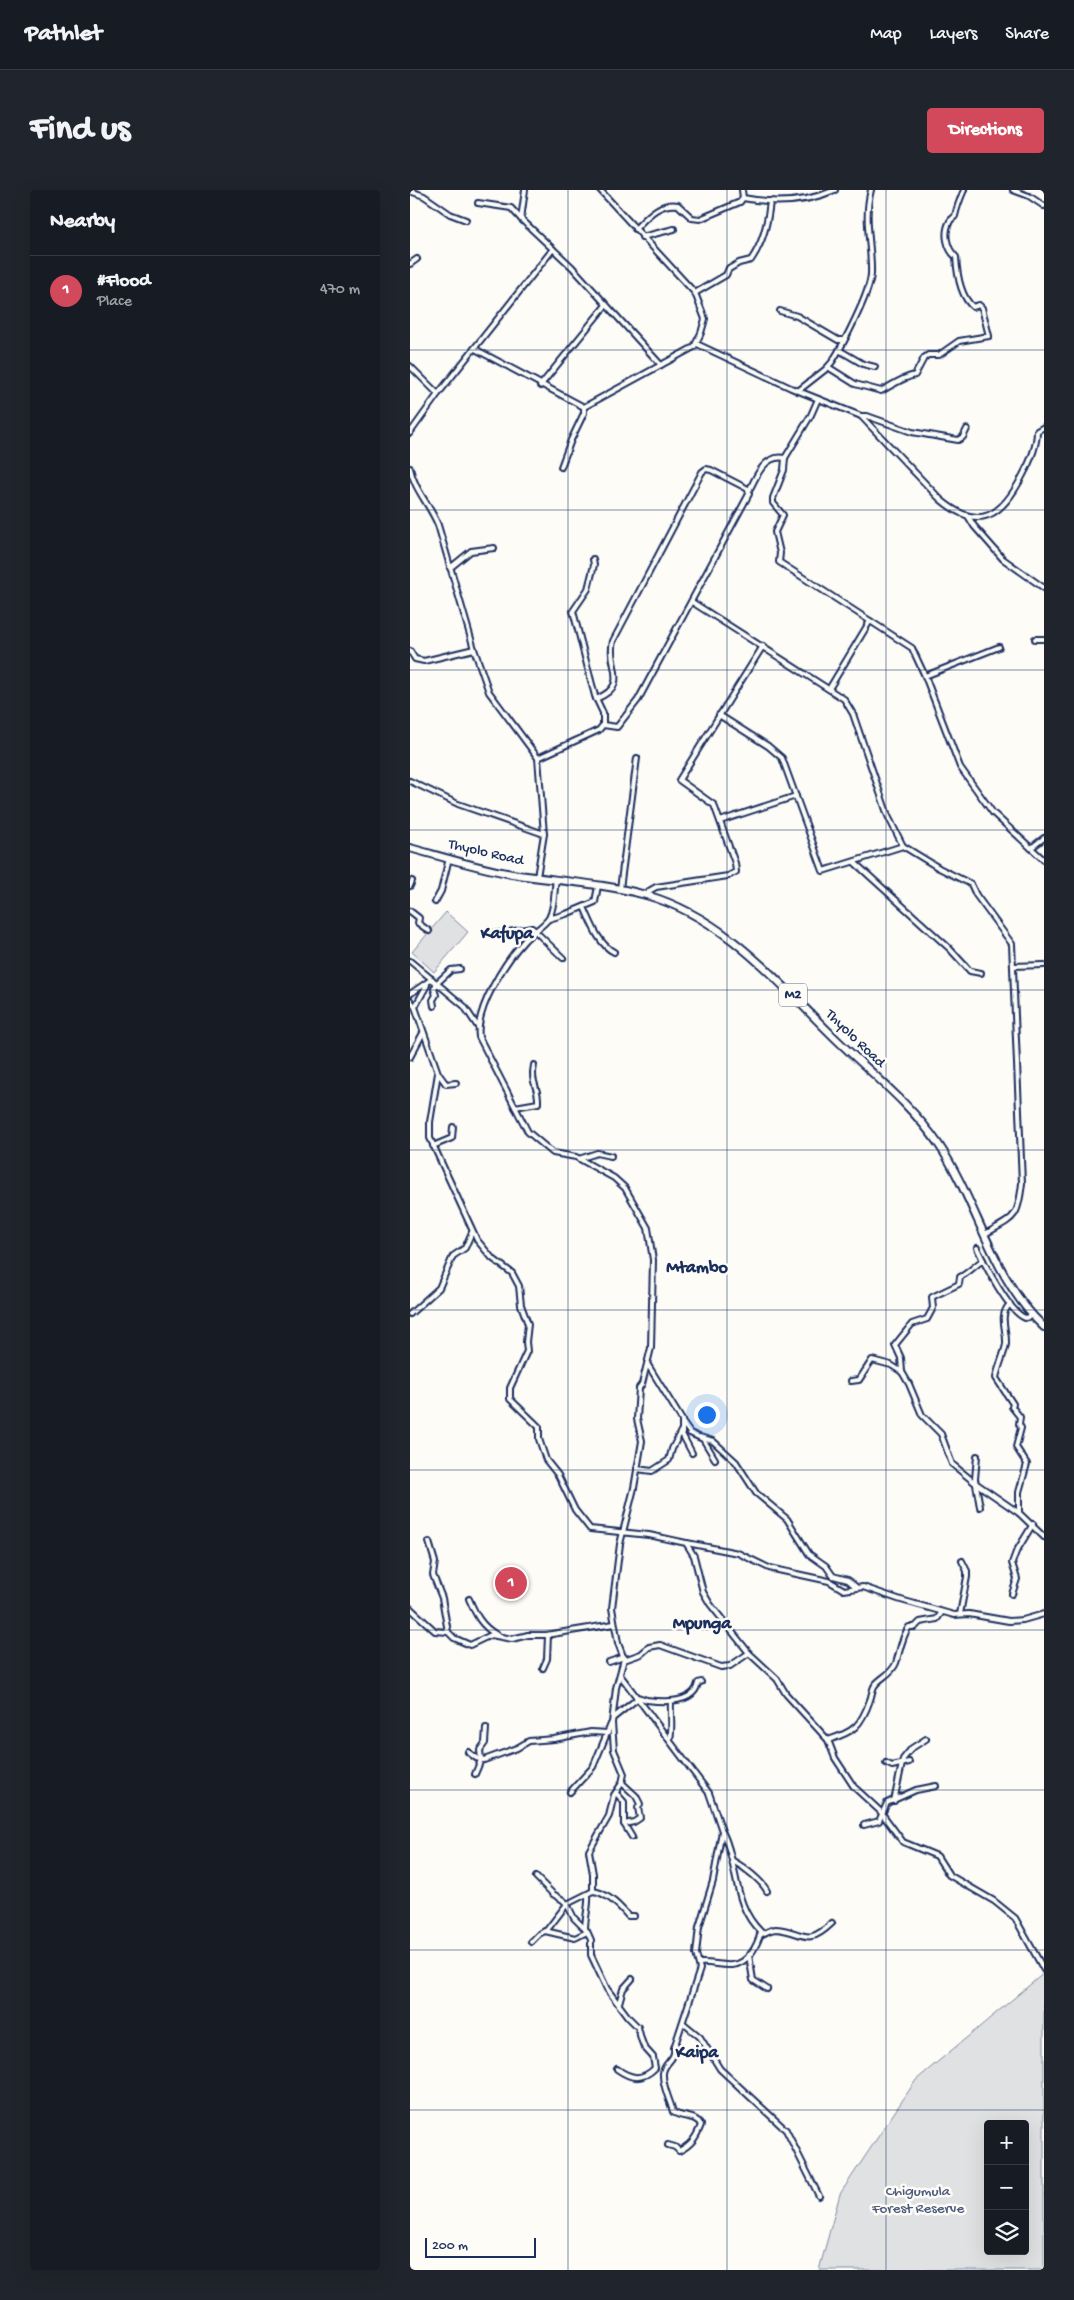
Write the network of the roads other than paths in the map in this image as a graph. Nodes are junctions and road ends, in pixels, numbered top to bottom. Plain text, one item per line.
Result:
1 (525, 190) edge
2 (600, 190) edge
3 (742, 190) edge
4 (835, 190) edge
5 (871, 190) edge
6 (964, 190) edge
7 (1013, 190) edge
8 (410, 191) edge
9 (743, 198) junction
10 (770, 201) junction
11 (478, 203) dead end
12 (1044, 206) edge
13 (521, 219) junction
14 (466, 220) dead end
15 (635, 229) junction
16 (674, 229) dead end
17 (642, 237) junction
18 (553, 249) junction
19 (416, 260) dead end
20 (410, 264) edge
21 (695, 293) junction
22 (606, 306) junction
23 (780, 311) dead end
24 (844, 340) junction
25 (697, 344) junction
26 (475, 349) junction
27 (839, 350) junction
28 (661, 365) junction
29 (410, 366) edge
30 (828, 367) junction
31 (875, 367) dead end
32 (540, 386) junction
33 (798, 391) junction
34 (438, 394) junction
35 (818, 399) junction
36 (584, 407) junction
37 (861, 416) junction
38 (1044, 428) edge
39 (967, 429) dead end
40 (410, 433) edge
41 (785, 458) junction
42 (561, 467) dead end
43 (410, 468) edge
44 (749, 491) junction
45 (968, 516) junction
46 (494, 548) dead end
47 (594, 560) dead end
48 (450, 568) junction
49 (1044, 588) edge
50 (692, 602) junction
51 (870, 621) junction
52 (1035, 639) dead end
53 (1044, 639) edge
54 (763, 646) junction
55 (999, 647) dead end
56 (474, 649) junction
57 (410, 651) edge
58 (925, 676) junction
59 (829, 688) junction
60 (596, 699) junction
61 (719, 715) junction
62 (603, 725) junction
63 (538, 758) junction
64 (637, 758) dead end
65 (410, 781) edge
66 (796, 796) junction
67 (720, 821) junction
68 (544, 834) junction
69 (1044, 838) edge
70 (902, 846) junction
71 (410, 848) edge
72 (1031, 848) junction
73 (449, 858) junction
74 (1044, 860) edge
75 (854, 862) junction
76 (537, 877) junction
77 (556, 880) junction
78 (598, 886) junction
79 (620, 889) junction
80 (647, 896) junction
81 (435, 902) dead end
82 (584, 907) junction
83 (410, 912) edge
84 (549, 918) junction
85 (534, 930) junction
86 (429, 931) dead end
87 (492, 933) dead end
88 (614, 952) dead end
89 (563, 958) dead end
90 (410, 962) edge
91 (1044, 965) edge
92 (1013, 966) junction
93 (460, 969) dead end
94 (981, 973) dead end
95 (432, 979) junction
96 (428, 984) junction
97 (437, 984) junction
98 (410, 994) edge
99 (410, 1000) edge
100 (434, 1006) dead end
101 (415, 1007) junction
102 (478, 1027) junction
103 (422, 1034) junction
104 (410, 1057) edge
105 (534, 1065) dead end
106 (438, 1073) junction
107 (456, 1083) dead end
108 (515, 1106) junction
109 (453, 1127) dead end
110 (433, 1146) junction
111 (611, 1156) dead end
112 (579, 1159) junction
113 (472, 1232) junction
114 (985, 1234) junction
115 (978, 1248) dead end
116 (983, 1260) junction
117 (1010, 1304) junction
118 (410, 1314) edge
119 (1032, 1316) junction
120 (1044, 1327) edge
121 (648, 1365) junction
122 (902, 1372) junction
123 (851, 1380) dead end
124 (683, 1423) junction
125 (682, 1431) junction
126 (700, 1437) junction
127 (692, 1453) dead end
128 (977, 1456) dead end
129 (715, 1459) dead end
130 (637, 1469) junction
131 (977, 1484) junction
132 (980, 1507) dead end
133 (1019, 1513) junction
134 (1033, 1524) junction
135 (1044, 1526) edge
136 (1039, 1531) junction
137 (623, 1532) junction
138 (1044, 1537) edge
139 (430, 1542) dead end
140 (686, 1543) junction
141 (962, 1561) dead end
142 (856, 1587) junction
143 (1012, 1594) dead end
144 (469, 1599) dead end
145 (410, 1608) edge
146 (942, 1612) junction
147 (960, 1614) junction
148 (1044, 1614) edge
149 (614, 1624) junction
150 (448, 1632) junction
151 (548, 1635) junction
152 (502, 1637) junction
153 (749, 1653) junction
154 (624, 1658) junction
155 (609, 1662) dead end
156 (543, 1668) dead end
157 (620, 1674) junction
158 (701, 1682) dead end
159 (636, 1698) junction
160 (671, 1701) junction
161 (613, 1721) junction
162 (486, 1728) dead end
163 (608, 1733) junction
164 (670, 1739) junction
165 (828, 1740) junction
166 (926, 1740) dead end
167 (468, 1752) dead end
168 (480, 1760) junction
169 (902, 1762) junction
170 (909, 1762) dead end
171 (886, 1764) dead end
172 (475, 1774) dead end
173 (622, 1783) junction
174 (936, 1786) dead end
175 (570, 1792) dead end
176 (616, 1793) junction
177 (894, 1801) junction
178 (882, 1814) junction
179 (624, 1824) junction
180 (864, 1825) dead end
181 (722, 1832) junction
182 (632, 1836) dead end
183 (733, 1861) junction
184 (536, 1876) dead end
185 (593, 1890) junction
186 (767, 1891) dead end
187 (588, 1894) junction
188 (567, 1904) junction
189 (634, 1916) dead end
190 (832, 1923) dead end
191 (586, 1930) junction
192 (545, 1931) junction
193 (760, 1935) junction
194 (531, 1942) dead end
195 (749, 1955) junction
196 (700, 1963) junction
197 (1044, 1970) edge
198 (632, 1978) dead end
199 (767, 1989) dead end
200 (618, 2003) junction
201 (683, 2023) junction
202 (655, 2068) junction
203 (617, 2069) dead end
204 (664, 2071) junction
205 (668, 2144) dead end
206 (818, 2196) dead end

1 - 13 street
2 - 15 street
3 - 9 street
4 - 10 street
5 - 24 street
6 - 30 street
7 - 12 street
8 - 14 street
9 - 10 street
9 - 15 street
10 - 21 street
11 - 13 street
13 - 18 street
15 - 17 street
16 - 17 street
17 - 21 street
18 - 22 street
18 - 26 street
19 - 20 street
21 - 25 street
22 - 28 street
22 - 32 street
23 - 24 street
24 - 27 street
25 - 28 street
25 - 33 street
26 - 32 street
26 - 34 street
27 - 30 street
27 - 31 street
28 - 36 street
29 - 34 street
30 - 33 street
32 - 36 street
33 - 35 street
34 - 40 street
35 - 37 street
35 - 41 street
36 - 42 street
37 - 39 street
37 - 45 street
38 - 45 street
41 - 44 street
41 - 51 street
43 - 48 street
44 - 50 street
44 - 60 street
45 - 49 street
46 - 48 street
47 - 60 street
48 - 56 street
50 - 54 street
50 - 62 street
51 - 58 street
51 - 59 street
52 - 53 street
54 - 59 street
54 - 61 street
55 - 58 street
56 - 57 street
56 - 63 street
58 - 72 street
59 - 70 street
60 - 62 street
61 - 66 street
61 - 67 street
62 - 63 street
63 - 68 street
64 - 79 street
65 - 68 street
66 - 67 street
66 - 75 street
67 - 80 street
68 - 76 street
69 - 72 street
70 - 75 street
70 - 92 street
71 - 73 highway, Thyolo Road / M2
72 - 74 street
73 - 76 highway, Thyolo Road / M2
73 - 81 street
75 - 94 street
76 - 77 highway, Thyolo Road / M2
77 - 78 highway, Thyolo Road / M2
77 - 84 street
78 - 79 highway, Thyolo Road / M2
78 - 82 street
79 - 80 highway, Thyolo Road / M2
80 - 114 highway, Thyolo Road / M2
82 - 84 street
82 - 88 street
83 - 86 street
84 - 85 street
85 - 87 street
85 - 89 street
85 - 102 street
90 - 95 street
91 - 92 street
92 - 114 street
93 - 97 street
95 - 96 street
95 - 97 street
96 - 98 street
96 - 101 street
97 - 100 street
97 - 102 street
99 - 101 street
101 - 103 street
102 - 108 street
103 - 104 street
103 - 106 street
105 - 108 street
106 - 107 street
106 - 110 street
108 - 112 street
109 - 110 street
110 - 113 street
111 - 112 street
112 - 121 street
113 - 118 street
113 - 137 street
114 - 119 highway, Thyolo Road / M2
115 - 116 street
116 - 117 street
116 - 122 street
117 - 119 street
117 - 133 street
119 - 120 highway, Thyolo Road / M2
121 - 124 street
121 - 130 street
122 - 123 street
122 - 131 street
124 - 125 street
124 - 126 street
125 - 127 street
125 - 130 street
126 - 129 street
126 - 142 street
128 - 131 street
130 - 137 street
131 - 132 street
131 - 133 street
133 - 134 street
134 - 136 street
134 - 143 street
135 - 136 street
136 - 138 street
137 - 140 street
137 - 149 street
139 - 150 street
140 - 142 street
140 - 153 street
141 - 147 street
142 - 146 street
144 - 152 street
145 - 150 street
146 - 147 street
146 - 165 street
147 - 148 street
149 - 151 street
149 - 154 street
150 - 152 street
151 - 152 street
151 - 156 street
153 - 154 street
153 - 165 street
154 - 155 street
154 - 157 street
157 - 159 street
157 - 161 street
158 - 160 street
159 - 160 street
159 - 161 street
159 - 164 street
160 - 164 street
161 - 163 street
161 - 173 street
162 - 168 street
163 - 168 street
163 - 175 street
164 - 181 street
165 - 178 street
166 - 169 street
167 - 168 street
168 - 172 street
169 - 170 street
169 - 171 street
169 - 177 street
173 - 176 street
173 - 179 street
174 - 177 street
176 - 179 street
176 - 185 street
177 - 178 street
178 - 180 street
178 - 197 street
179 - 182 street
181 - 183 street
181 - 196 street
183 - 186 street
183 - 193 street
184 - 188 street
185 - 187 street
185 - 189 street
187 - 188 street
187 - 191 street
188 - 191 street
188 - 192 street
190 - 193 street
191 - 192 street
191 - 200 street
192 - 194 street
193 - 195 street
195 - 196 street
195 - 199 street
196 - 201 street
198 - 200 street
200 - 202 street
201 - 204 street
201 - 206 street
202 - 203 street
202 - 204 street
204 - 205 street

